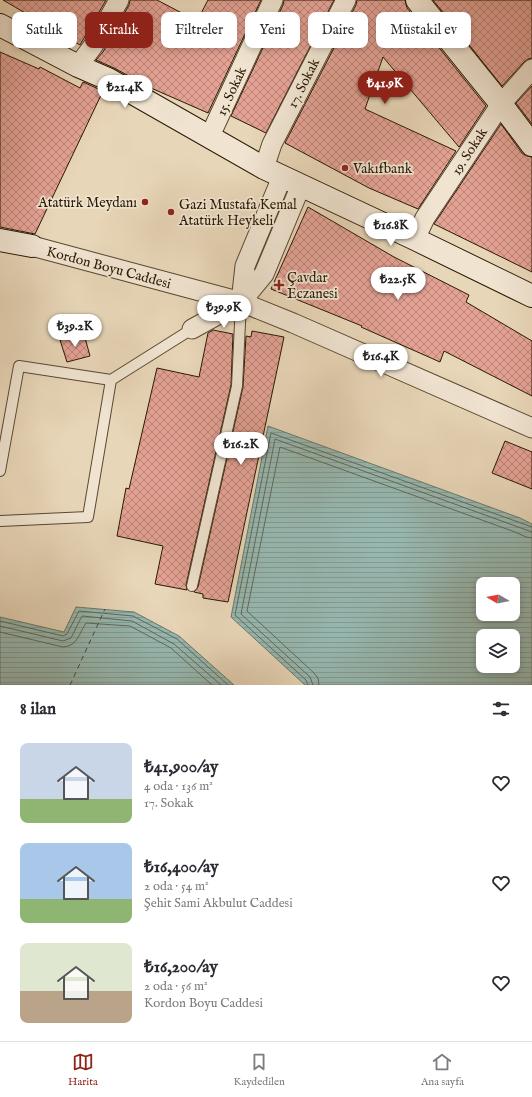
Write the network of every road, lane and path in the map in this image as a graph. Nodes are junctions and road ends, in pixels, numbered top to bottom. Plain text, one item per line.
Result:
1 (119, 0) edge
2 (273, 0) edge
3 (346, 0) edge
4 (417, 0) edge
5 (0, 25) edge
6 (78, 66) junction
7 (532, 69) edge
8 (501, 104) junction
9 (209, 138) junction
10 (532, 145) edge
11 (283, 177) junction
12 (415, 239) junction
13 (0, 240) edge
14 (32, 246) joint
15 (532, 296) edge
16 (241, 302) junction
17 (192, 329) joint
18 (111, 380) junction
19 (532, 428) edge
20 (0, 472) edge
21 (0, 521) edge
22 (192, 586) dead end

1 - 6 street
2 - 9 street, 15. Sokak
3 - 11 street, 17. Sokak
4 - 8 main road
5 - 6 main road
6 - 9 main road
7 - 8 street, 19. Sokak
8 - 10 main road
8 - 12 street, 19. Sokak
9 - 11 main road
11 - 12 main road
11 - 16 street, 17. Sokak
12 - 15 main road
13 - 14 main road, Kordon Boyu Caddesi
14 - 16 street, Kordon Boyu Caddesi
16 - 17 street
16 - 19 street, Kordon Boyu Caddesi
16 - 22 lane
17 - 18 lane
18 - 20 lane
18 - 21 lane

